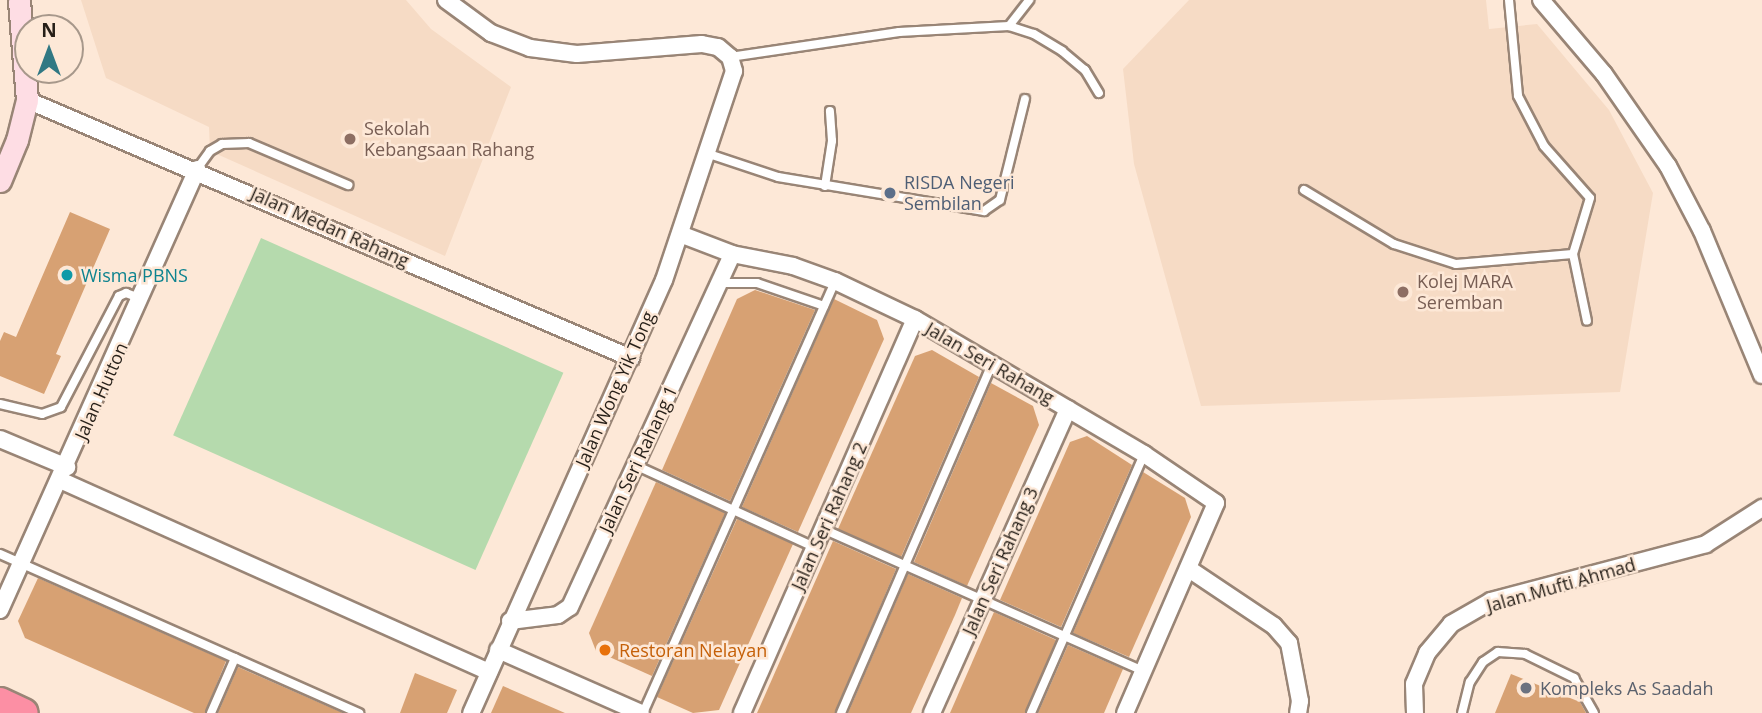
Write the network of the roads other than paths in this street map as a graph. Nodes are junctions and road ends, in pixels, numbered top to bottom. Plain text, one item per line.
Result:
1 (19, 0) edge
2 (446, 0) edge
3 (1029, 0) edge
4 (1509, 0) edge
5 (1541, 0) edge
6 (1009, 26) junction
7 (730, 57) junction
8 (1099, 93) dead end
9 (1025, 99) dead end
10 (27, 100) junction
11 (830, 111) dead end
12 (706, 153) junction
13 (197, 169) junction
14 (0, 181) edge
15 (348, 185) dead end
16 (825, 186) junction
17 (1304, 190) dead end
18 (680, 234) junction
19 (732, 254) junction
20 (1573, 254) junction
21 (835, 281) junction
22 (719, 283) junction
23 (142, 299) junction
24 (824, 306) junction
25 (915, 319) junction
26 (1587, 321) dead end
27 (631, 358) junction
28 (992, 364) junction
29 (1762, 375) edge
30 (0, 404) edge
31 (1068, 409) junction
32 (0, 439) edge
33 (1144, 454) junction
34 (635, 465) junction
35 (64, 474) junction
36 (1762, 508) edge
37 (734, 510) junction
38 (823, 529) junction
39 (816, 548) junction
40 (0, 554) edge
41 (21, 563) junction
42 (904, 565) junction
43 (1189, 569) junction
44 (982, 600) junction
45 (0, 610) edge
46 (510, 621) junction
47 (1065, 636) junction
48 (498, 650) junction
49 (235, 658) junction
50 (1143, 671) junction
51 (489, 672) junction
52 (0, 702) edge
53 (24, 713) edge
54 (211, 713) edge
55 (359, 713) edge
56 (471, 713) edge
57 (642, 713) edge
58 (742, 713) edge
59 (841, 713) edge
60 (932, 713) edge
61 (1031, 713) edge
62 (1125, 713) edge
63 (1298, 713) edge
64 (1415, 713) edge
65 (1462, 713) edge
66 (1594, 713) edge

1 - 10 street
2 - 7 street
3 - 6 lane
4 - 20 lane
5 - 29 street
6 - 7 lane
6 - 8 lane
7 - 12 street, Jalan Wong Yik Tong
9 - 16 lane
10 - 13 street, Jalan Medan Rahang
10 - 14 street
11 - 16 lane
12 - 16 lane
12 - 18 street, Jalan Wong Yik Tong
13 - 15 lane
13 - 23 street, Jalan Hutton
13 - 27 street, Jalan Medan Rahang
17 - 20 lane
18 - 19 street, Jalan Seri Rahang
18 - 27 street, Jalan Wong Yik Tong
19 - 21 street, Jalan Seri Rahang
19 - 22 street, Jalan Seri Rahang 1
20 - 26 lane
21 - 24 lane
21 - 25 street, Jalan Seri Rahang
22 - 24 lane
22 - 34 street, Jalan Seri Rahang 1
23 - 30 lane
23 - 35 street, Jalan Hutton
24 - 37 lane
25 - 28 street, Jalan Seri Rahang
25 - 38 street, Jalan Seri Rahang 2
27 - 46 street, Jalan Wong Yik Tong
28 - 31 street, Jalan Seri Rahang
28 - 42 lane
31 - 33 street, Jalan Seri Rahang
31 - 44 street, Jalan Seri Rahang 3
32 - 35 street
33 - 43 street, Jalan Seri Rahang
33 - 47 lane
34 - 37 lane
34 - 46 street, Jalan Seri Rahang 1
35 - 41 street, Jalan Hutton
35 - 51 street
36 - 64 street, Jalan Mufti Ahmad
37 - 39 lane
37 - 57 lane
38 - 39 street, Jalan Seri Rahang 2
38 - 42 lane
39 - 58 street, Jalan Seri Rahang 2
40 - 41 lane
41 - 45 street, Jalan Hutton
41 - 49 lane
42 - 44 lane
42 - 59 lane
43 - 50 street
43 - 63 street
44 - 47 lane
44 - 60 street, Jalan Seri Rahang 3
46 - 48 street, Jalan Wong Yik Tong
47 - 50 lane
47 - 61 lane
48 - 51 street, Jalan Wong Yik Tong
48 - 57 street
49 - 54 lane
49 - 55 lane
50 - 62 street
51 - 56 street, Jalan Wong Yik Tong
52 - 53 highway
65 - 66 lane

